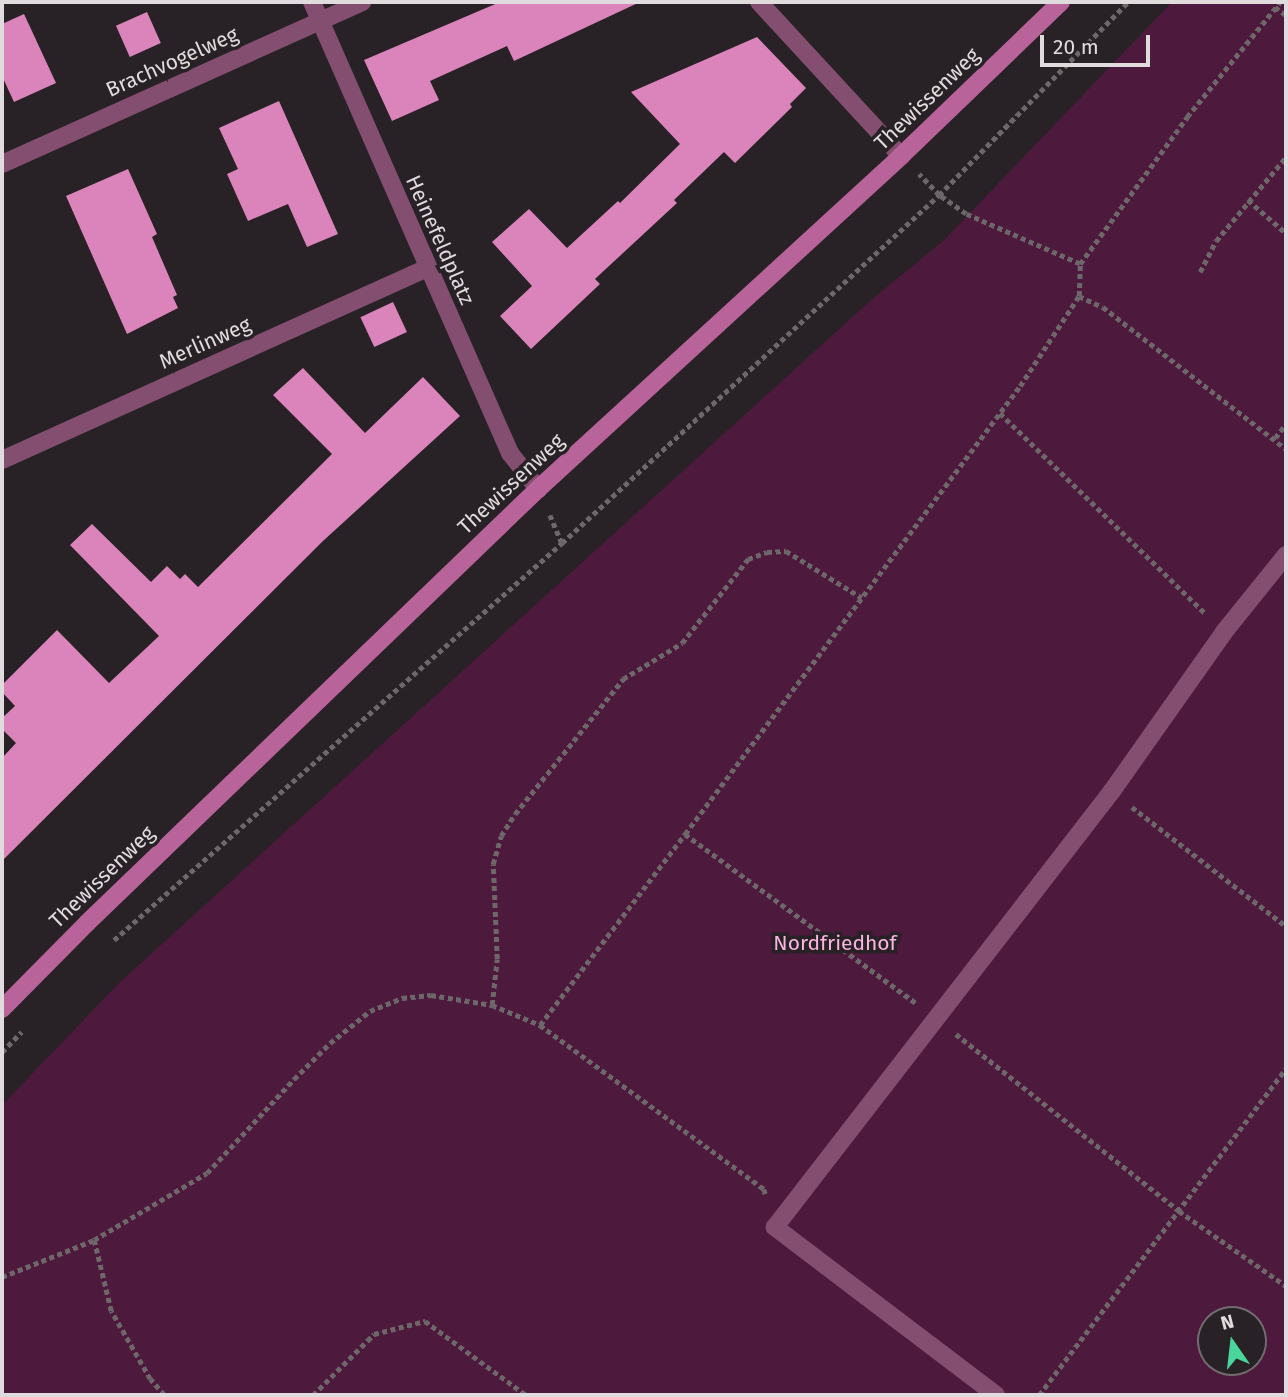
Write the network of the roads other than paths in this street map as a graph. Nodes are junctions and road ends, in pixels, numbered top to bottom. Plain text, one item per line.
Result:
1 (312, 2) edge
2 (362, 2) edge
3 (759, 2) edge
4 (1061, 2) edge
5 (321, 20) junction
6 (901, 156) junction
7 (2, 164) edge
8 (427, 268) junction
9 (2, 460) edge
10 (538, 489) junction
11 (1286, 555) edge
12 (2, 1009) edge
13 (996, 1395) edge

1 - 5 street, Heinefeldplatz
2 - 5 street, Brachvogelweg
3 - 6 street
4 - 6 street, Thewissenweg
5 - 7 street, Brachvogelweg
5 - 8 street, Heinefeldplatz
6 - 10 street, Thewissenweg
8 - 9 street, Merlinweg
8 - 10 street, Heinefeldplatz
10 - 12 street, Thewissenweg
11 - 13 street

